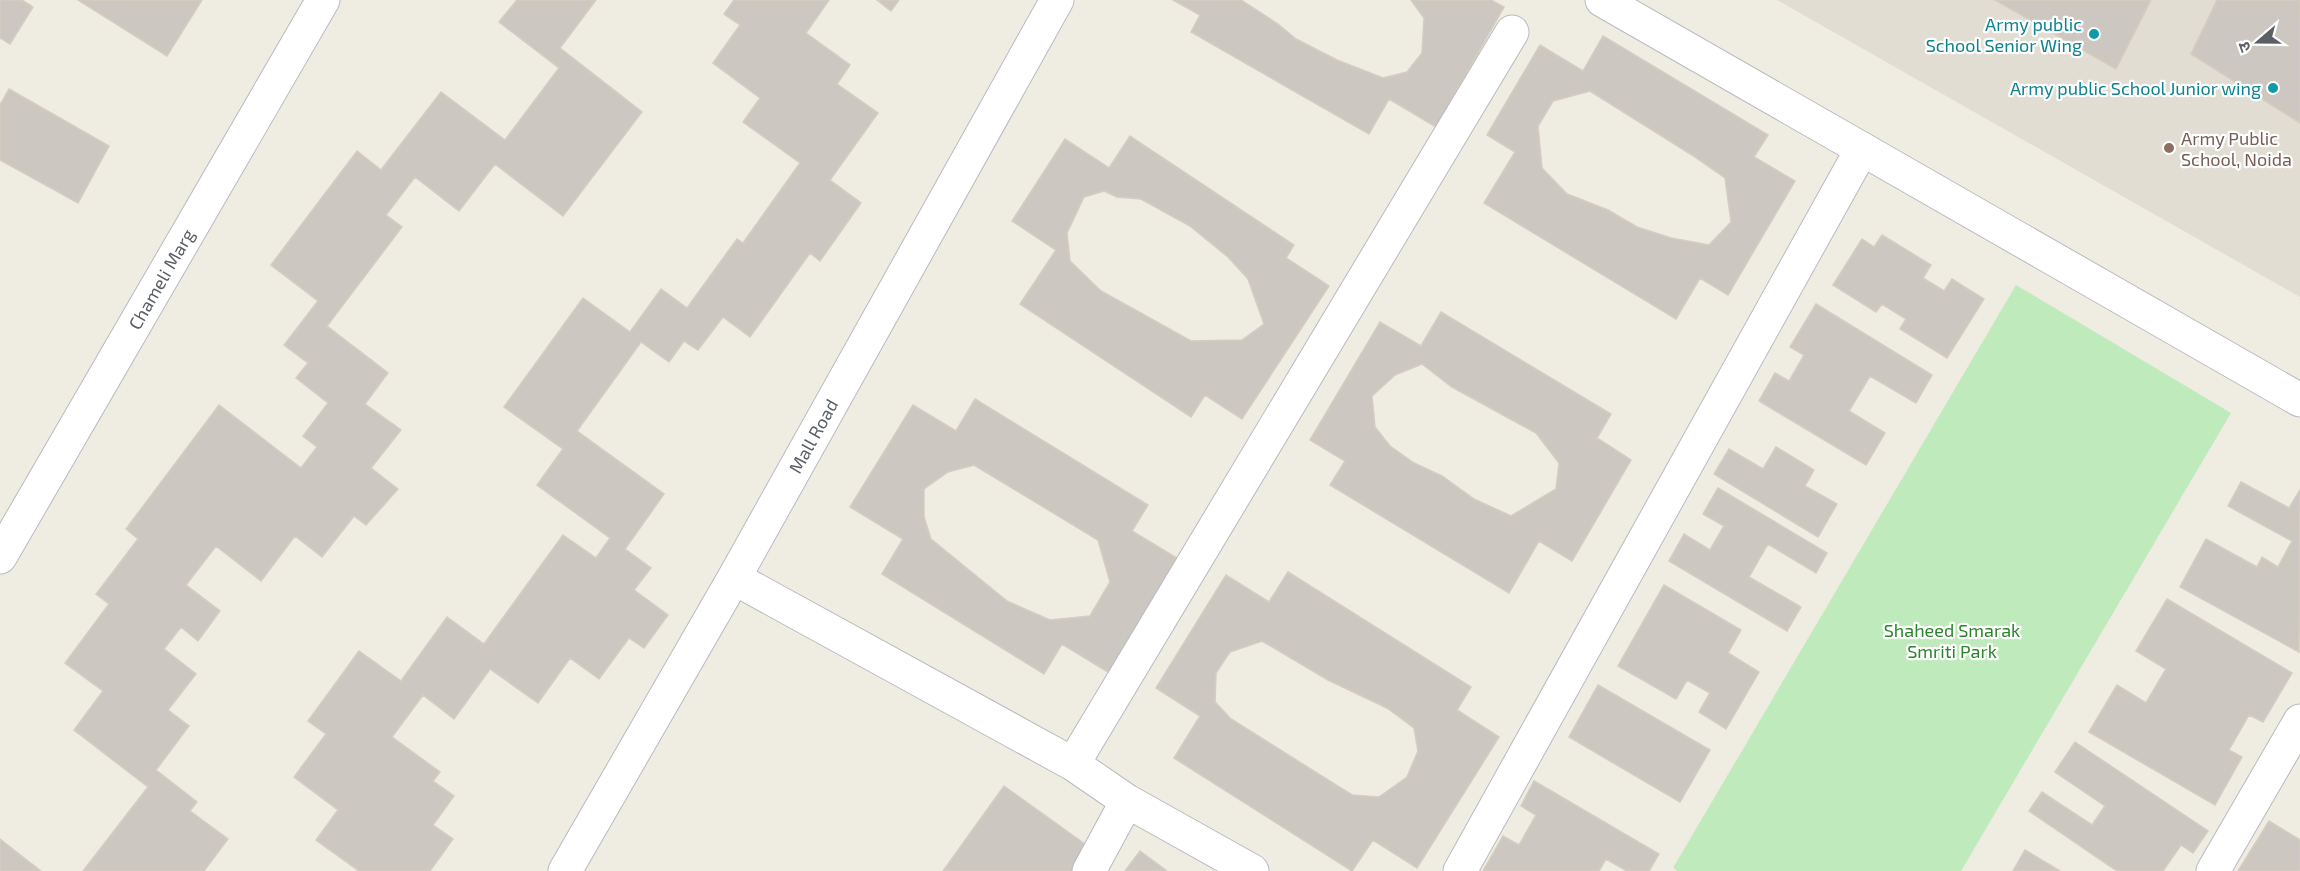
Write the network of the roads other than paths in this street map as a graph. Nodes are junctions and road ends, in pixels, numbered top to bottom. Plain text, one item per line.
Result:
1 (323, 0) edge
2 (1057, 0) edge
3 (1602, 0) edge
4 (1512, 32) dead end
5 (1862, 149) junction
6 (2300, 400) edge
7 (0, 557) edge
8 (734, 578) junction
9 (2300, 721) edge
10 (2291, 757) edge
11 (1073, 764) junction
12 (1127, 801) junction
13 (565, 871) edge
14 (1089, 871) edge
15 (1252, 871) edge
16 (1460, 871) edge
17 (2213, 871) edge

1 - 7 street, Chameli Marg
2 - 8 street, Mall Road
3 - 5 street
4 - 11 street
5 - 6 street
5 - 16 street
8 - 11 street
8 - 13 street, Mall Road
9 - 10 street
10 - 17 street
11 - 12 street
12 - 14 street
12 - 15 street

